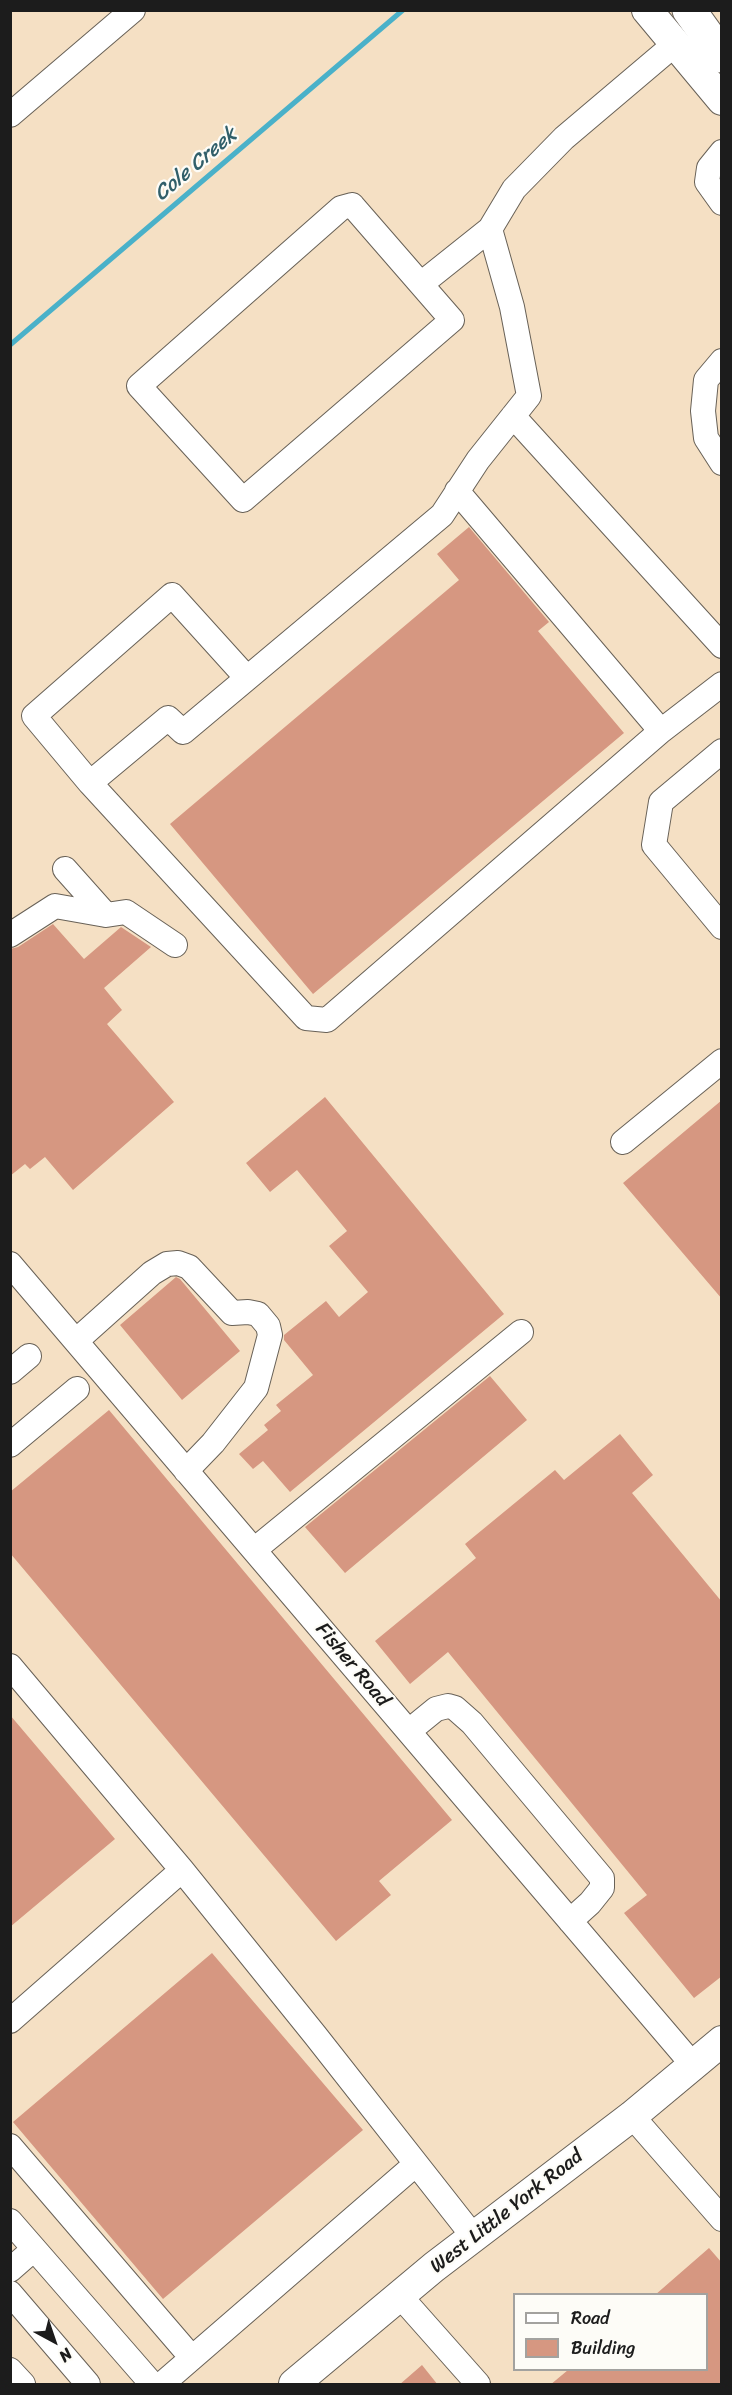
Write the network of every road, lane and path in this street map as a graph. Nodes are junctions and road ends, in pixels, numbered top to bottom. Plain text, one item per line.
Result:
1 (133, 10) edge
2 (647, 10) edge
3 (689, 10) edge
4 (675, 44) junction
5 (722, 56) edge
6 (722, 100) edge
7 (10, 115) edge
8 (722, 152) edge
9 (722, 203) edge
10 (489, 229) junction
11 (421, 284) junction
12 (722, 362) edge
13 (513, 416) junction
14 (722, 464) edge
15 (457, 491) junction
16 (722, 646) edge
17 (247, 678) junction
18 (722, 684) edge
19 (661, 731) junction
20 (722, 751) edge
21 (90, 783) junction
22 (65, 868) dead end
23 (106, 915) junction
24 (722, 927) edge
25 (10, 935) edge
26 (175, 945) dead end
27 (722, 1061) edge
28 (623, 1142) dead end
29 (10, 1264) edge
30 (521, 1332) dead end
31 (76, 1341) junction
32 (29, 1356) dead end
33 (10, 1372) edge
34 (77, 1389) dead end
35 (10, 1445) edge
36 (186, 1471) junction
37 (254, 1550) junction
38 (10, 1666) edge
39 (409, 1731) junction
40 (182, 1870) junction
41 (570, 1921) junction
42 (10, 2021) edge
43 (722, 2042) edge
44 (693, 2066) junction
45 (632, 2116) junction
46 (10, 2146) edge
47 (416, 2163) junction
48 (722, 2219) edge
49 (10, 2221) edge
50 (473, 2236) junction
51 (34, 2249) junction
52 (10, 2270) edge
53 (10, 2293) edge
54 (400, 2296) junction
55 (192, 2358) junction
56 (10, 2370) edge
57 (23, 2385) edge
58 (88, 2385) edge
59 (152, 2385) edge
60 (162, 2385) edge
61 (294, 2385) edge
62 (478, 2385) edge

1 - 7 street
2 - 4 main road
3 - 5 highway
4 - 6 main road
4 - 10 street
8 - 9 street
10 - 11 street
10 - 13 street
11 - 11 street
12 - 14 street
13 - 15 street
13 - 16 street
15 - 17 street
15 - 19 street
17 - 21 street
17 - 21 street
18 - 19 street
19 - 21 street
20 - 24 street
22 - 23 street
23 - 25 street
23 - 26 street
27 - 28 street
29 - 31 street, Fisher Road
30 - 37 street
31 - 36 street, Fisher Road
31 - 36 street
32 - 33 street
34 - 35 street
36 - 37 street, Fisher Road
37 - 39 street, Fisher Road
38 - 40 street
39 - 41 street, Fisher Road
39 - 41 street
40 - 42 street
40 - 47 street
41 - 44 street, Fisher Road
43 - 44 main road, West Little York Road
44 - 45 main road, West Little York Road
45 - 48 street
45 - 50 main road, West Little York Road
46 - 55 street
47 - 50 street
47 - 55 street
49 - 51 street
50 - 54 main road, West Little York Road
51 - 52 street
51 - 59 street
53 - 58 street
54 - 61 main road, West Little York Road
54 - 62 street
55 - 60 street
56 - 57 street

